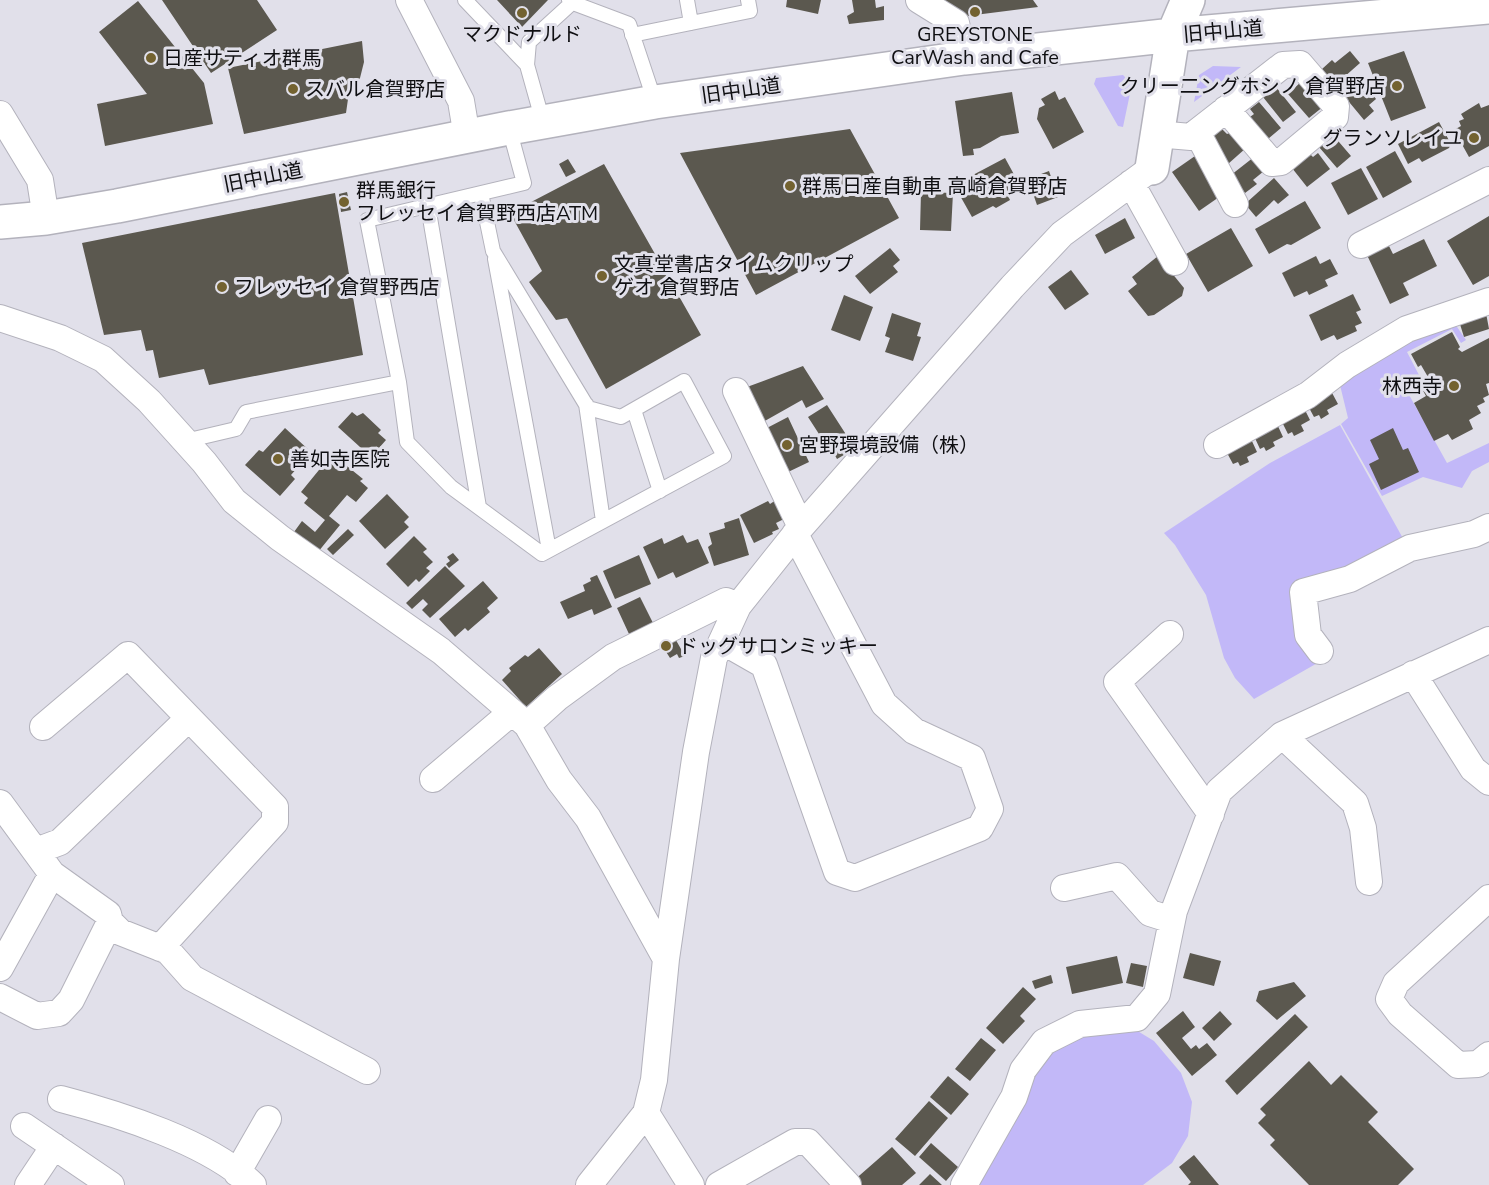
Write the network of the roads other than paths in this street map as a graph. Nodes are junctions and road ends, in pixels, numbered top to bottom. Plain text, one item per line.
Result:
1 (409, 0) edge
2 (465, 0) edge
3 (687, 0) edge
4 (748, 0) edge
5 (919, 0) edge
6 (1188, 0) edge
7 (572, 1) edge
8 (1489, 7) edge
9 (691, 23) junction
10 (632, 35) junction
11 (1173, 35) junction
12 (964, 58) junction
13 (527, 64) junction
14 (655, 102) junction
15 (1226, 109) dead end
16 (0, 114) edge
17 (543, 122) junction
18 (509, 128) junction
19 (1197, 132) junction
20 (1156, 134) junction
21 (467, 137) junction
22 (1142, 175) junction
23 (1489, 180) edge
24 (481, 193) junction
25 (1235, 204) dead end
26 (428, 206) junction
27 (46, 218) junction
28 (0, 222) edge
29 (1361, 245) dead end
30 (493, 251) junction
31 (1175, 262) dead end
32 (1489, 302) edge
33 (0, 318) edge
34 (399, 382) junction
35 (736, 391) dead end
36 (586, 404) junction
37 (634, 410) junction
38 (185, 441) junction
39 (1217, 445) dead end
40 (660, 491) junction
41 (479, 507) junction
42 (603, 521) junction
43 (1489, 527) edge
44 (798, 531) junction
45 (549, 550) junction
46 (738, 606) junction
47 (1170, 634) dead end
48 (1489, 640) edge
49 (722, 641) junction
50 (1320, 651) dead end
51 (1413, 674) junction
52 (189, 718) junction
53 (520, 718) junction
54 (43, 727) dead end
55 (1282, 735) junction
56 (434, 779) dead end
57 (1489, 782) edge
58 (0, 804) edge
59 (1211, 814) junction
60 (36, 851) junction
61 (52, 874) junction
62 (1369, 882) dead end
63 (1064, 888) dead end
64 (1489, 898) edge
65 (1172, 920) junction
66 (110, 922) junction
67 (160, 948) junction
68 (666, 959) junction
69 (0, 968) edge
70 (0, 997) edge
71 (1489, 1055) edge
72 (367, 1071) dead end
73 (62, 1099) dead end
74 (646, 1113) junction
75 (268, 1119) dead end
76 (24, 1125) dead end
77 (54, 1146) junction
78 (245, 1179) edge
79 (28, 1185) edge
80 (111, 1185) edge
81 (589, 1185) edge
82 (691, 1185) edge
83 (719, 1185) edge
84 (848, 1185) edge
85 (964, 1185) edge

1 - 21 street
2 - 13 lane
3 - 9 lane
4 - 9 lane
5 - 12 street
6 - 11 main road
7 - 10 lane
7 - 13 lane
8 - 11 main road, 旧中山道
9 - 10 lane
10 - 14 lane
11 - 12 main road, 旧中山道
11 - 20 main road
12 - 14 main road, 旧中山道
13 - 17 lane
14 - 17 main road, 旧中山道
15 - 19 street
16 - 27 street
17 - 18 main road, 旧中山道
18 - 21 main road, 旧中山道
18 - 24 lane
19 - 20 street
19 - 25 street
20 - 22 main road
21 - 27 main road, 旧中山道
22 - 31 street
22 - 44 street
23 - 29 street
24 - 26 lane
24 - 30 lane
26 - 34 lane
26 - 41 lane
27 - 28 main road, 旧中山道
30 - 36 lane
30 - 45 lane
32 - 39 street
33 - 38 street
34 - 38 lane
34 - 41 lane
35 - 44 street
36 - 37 lane
36 - 42 lane
37 - 40 lane
37 - 40 lane
38 - 53 street
40 - 42 lane
41 - 45 lane
42 - 45 lane
43 - 50 street
44 - 46 street
44 - 49 street
46 - 49 street
46 - 53 street
47 - 59 street
48 - 51 street
49 - 68 street
51 - 55 street
51 - 57 street
52 - 54 street
52 - 60 street
52 - 67 street
53 - 56 street
53 - 68 street
55 - 59 street
55 - 62 street
58 - 60 street
59 - 65 street
60 - 61 street
61 - 66 street
61 - 69 street
63 - 65 street
64 - 71 street
65 - 85 street
66 - 67 street
66 - 70 street
67 - 72 street
68 - 74 street
73 - 78 street
74 - 81 street
74 - 82 street
75 - 78 street
76 - 77 street
77 - 79 street
77 - 80 street
83 - 84 street

